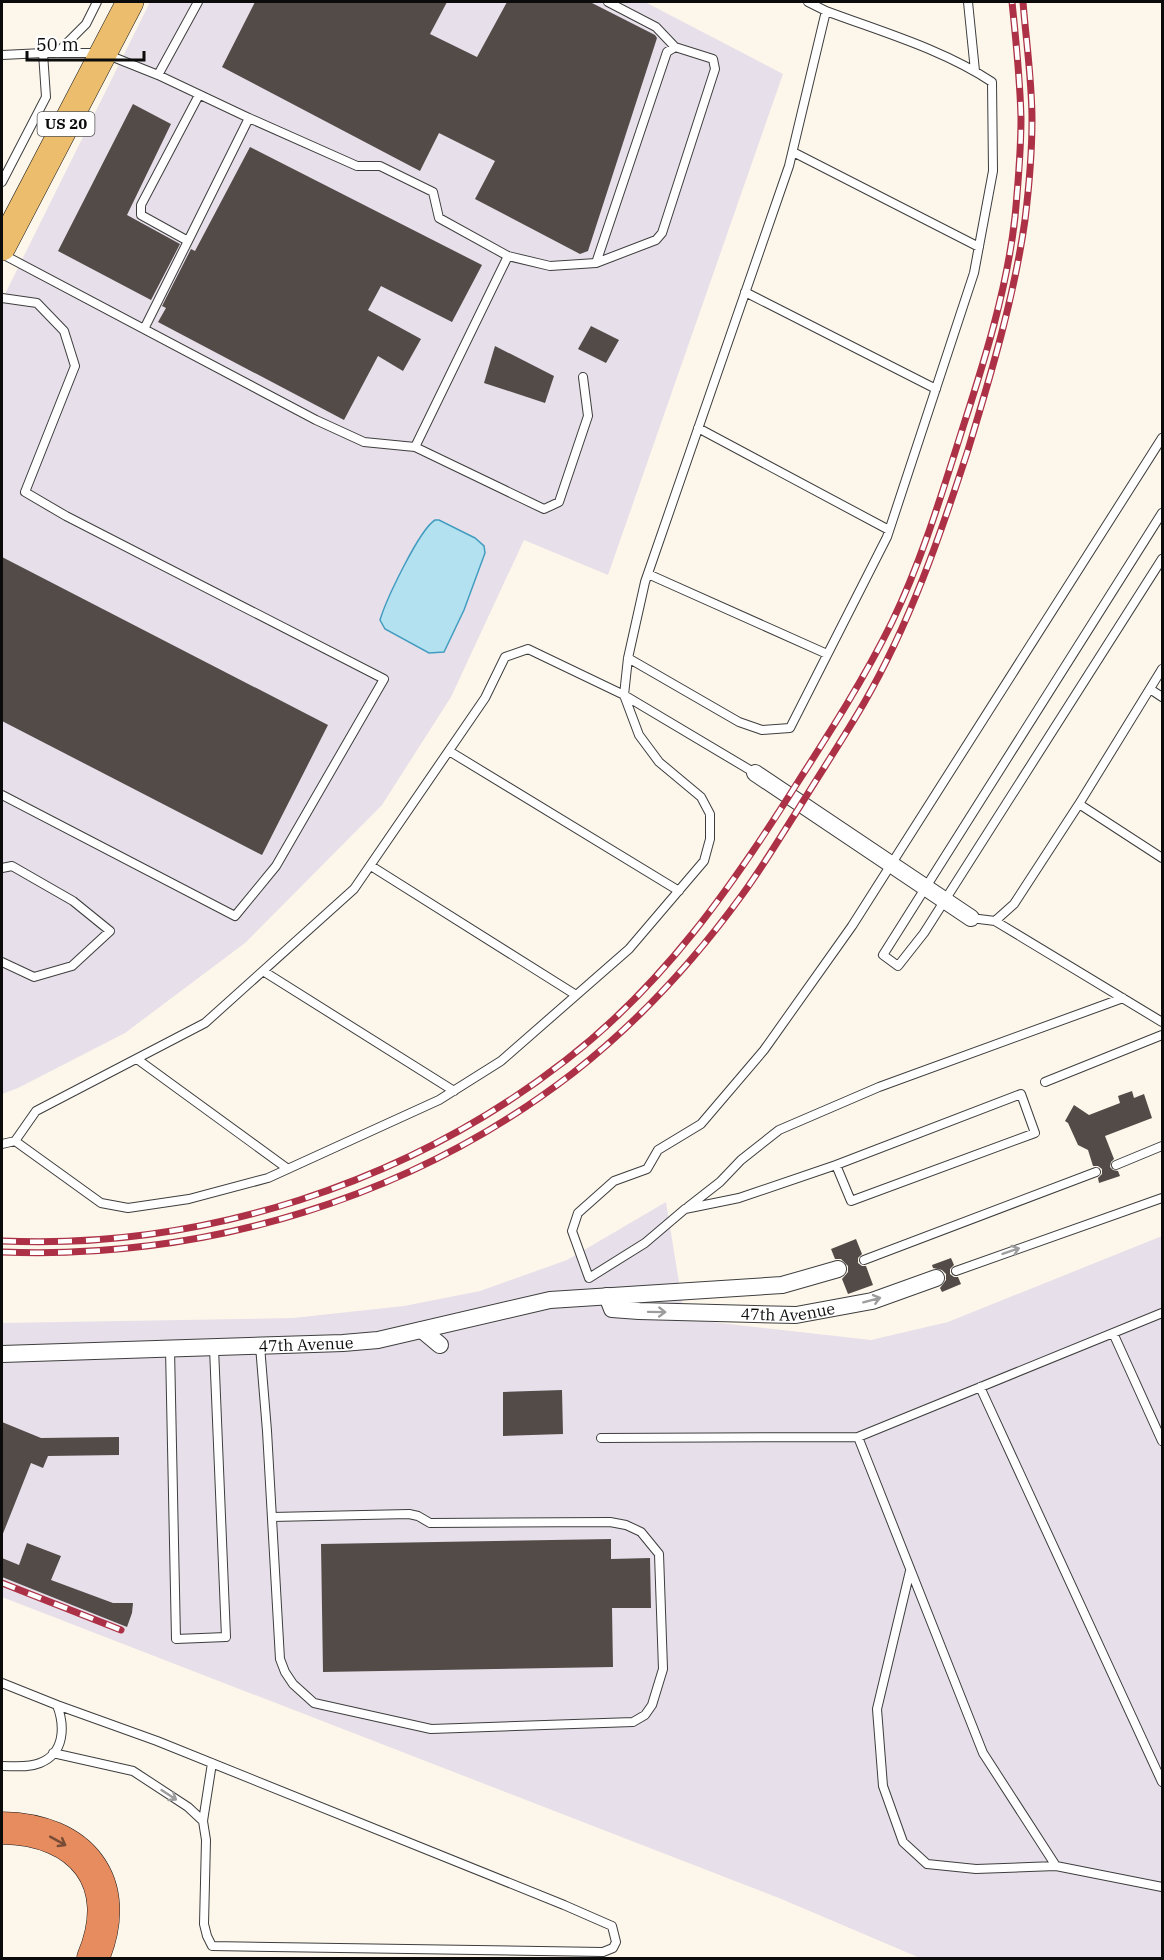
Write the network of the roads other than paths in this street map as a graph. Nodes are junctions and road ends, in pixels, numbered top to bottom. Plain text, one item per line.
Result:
1 (98, 2) edge
2 (130, 2) edge
3 (198, 2) edge
4 (608, 2) edge
5 (808, 2) edge
6 (968, 2) edge
7 (826, 11) junction
8 (675, 47) junction
9 (43, 52) junction
10 (57, 53) junction
11 (103, 53) junction
12 (2, 55) edge
13 (975, 71) junction
14 (158, 75) junction
15 (199, 95) junction
16 (249, 118) junction
17 (792, 152) junction
18 (2, 182) edge
19 (188, 241) junction
20 (2, 247) edge
21 (979, 247) junction
22 (2, 253) edge
23 (508, 256) junction
24 (596, 262) junction
25 (746, 292) junction
26 (2, 298) edge
27 (144, 329) junction
28 (583, 377) dead end
29 (936, 389) junction
30 (698, 428) junction
31 (1162, 438) edge
32 (415, 447) junction
33 (1162, 513) edge
34 (889, 530) junction
35 (1162, 559) edge
36 (648, 573) junction
37 (827, 654) junction
38 (628, 658) junction
39 (1162, 669) edge
40 (1150, 689) junction
41 (624, 695) junction
42 (1162, 697) edge
43 (449, 751) junction
44 (754, 774) joint
45 (2, 795) edge
46 (1079, 804) junction
47 (1162, 858) edge
48 (891, 865) junction
49 (371, 866) junction
50 (2, 868) edge
51 (925, 888) junction
52 (679, 891) junction
53 (945, 901) junction
54 (971, 918) joint
55 (994, 921) junction
56 (2, 963) edge
57 (263, 971) junction
58 (576, 995) junction
59 (1124, 998) junction
60 (1162, 1022) edge
61 (1162, 1035) edge
62 (137, 1059) junction
63 (1045, 1082) dead end
64 (454, 1091) junction
65 (15, 1141) junction
66 (2, 1144) edge
67 (1162, 1146) edge
68 (836, 1165) junction
69 (1116, 1165) dead end
70 (288, 1169) junction
71 (1096, 1172) dead end
72 (1162, 1198) edge
73 (685, 1209) junction
74 (864, 1260) dead end
75 (838, 1269) dead end
76 (956, 1271) dead end
77 (589, 1278) junction
78 (936, 1278) dead end
79 (607, 1296) junction
80 (590, 1297) junction
81 (1162, 1313) edge
82 (422, 1330) junction
83 (1113, 1333) junction
84 (440, 1345) dead end
85 (260, 1346) junction
86 (214, 1347) junction
87 (170, 1349) junction
88 (2, 1354) edge
89 (980, 1387) junction
90 (858, 1437) junction
91 (601, 1438) dead end
92 (1162, 1441) edge
93 (272, 1517) junction
94 (911, 1570) junction
95 (2, 1683) edge
96 (57, 1705) junction
97 (53, 1753) junction
98 (212, 1763) junction
99 (2, 1766) edge
100 (1162, 1782) edge
101 (203, 1821) junction
102 (2, 1828) edge
103 (1056, 1866) junction
104 (1162, 1887) edge
105 (93, 1959) edge

1 - 10 lane
2 - 11 main road, US 20
3 - 14 lane
4 - 8 lane
5 - 7 lane
6 - 13 lane
7 - 13 lane
7 - 17 lane
8 - 24 lane
8 - 24 lane
9 - 10 lane
9 - 12 lane
9 - 18 lane
10 - 11 lane
11 - 14 lane
11 - 20 main road, US 20
13 - 21 lane
14 - 15 lane
15 - 16 lane
15 - 19 lane
16 - 19 lane
16 - 23 lane
17 - 21 lane
17 - 25 lane
19 - 27 lane
21 - 29 lane
22 - 27 lane
23 - 24 lane
23 - 32 lane
25 - 29 lane
25 - 30 lane
26 - 45 lane
27 - 32 lane
28 - 32 lane
29 - 34 lane
30 - 34 lane
30 - 36 lane
31 - 48 lane
33 - 51 lane
34 - 37 lane
35 - 53 lane
36 - 37 lane
36 - 38 lane
37 - 38 lane
38 - 41 lane
39 - 40 lane
40 - 42 lane
40 - 46 lane
41 - 43 lane
41 - 44 lane
41 - 52 lane
43 - 49 lane
43 - 52 lane
44 - 48 street
46 - 47 lane
46 - 55 lane
48 - 51 street
48 - 77 lane
49 - 57 lane
49 - 58 lane
50 - 56 lane
51 - 53 street
51 - 53 lane
52 - 58 lane
53 - 54 street
54 - 55 lane
55 - 59 lane
57 - 62 lane
57 - 64 lane
58 - 64 lane
59 - 60 lane
59 - 73 lane
61 - 63 lane
62 - 65 lane
62 - 70 lane
64 - 70 lane
65 - 66 lane
65 - 70 lane
67 - 69 lane
68 - 68 lane
68 - 73 lane
71 - 74 lane
76 -> 72 lane
73 - 77 lane
75 - 79 street, 47th Avenue
77 - 80 lane
79 -> 78 street, 47th Avenue
79 - 80 street, 47th Avenue
80 - 82 street, 47th Avenue
81 - 83 lane
82 - 84 street
82 - 85 street, 47th Avenue
83 - 89 lane
83 - 92 lane
85 - 86 street, 47th Avenue
85 - 93 lane
86 - 87 street, 47th Avenue
86 - 87 lane
87 - 88 street, 47th Avenue
89 - 90 lane
89 - 100 lane
90 - 91 lane
90 - 94 lane
93 - 93 lane
94 - 103 lane
94 - 103 lane
95 - 96 lane
96 - 97 lane
96 - 98 lane
97 - 99 lane
97 -> 101 lane
98 - 101 lane
98 - 101 lane
102 -> 105 highway
103 - 104 lane

